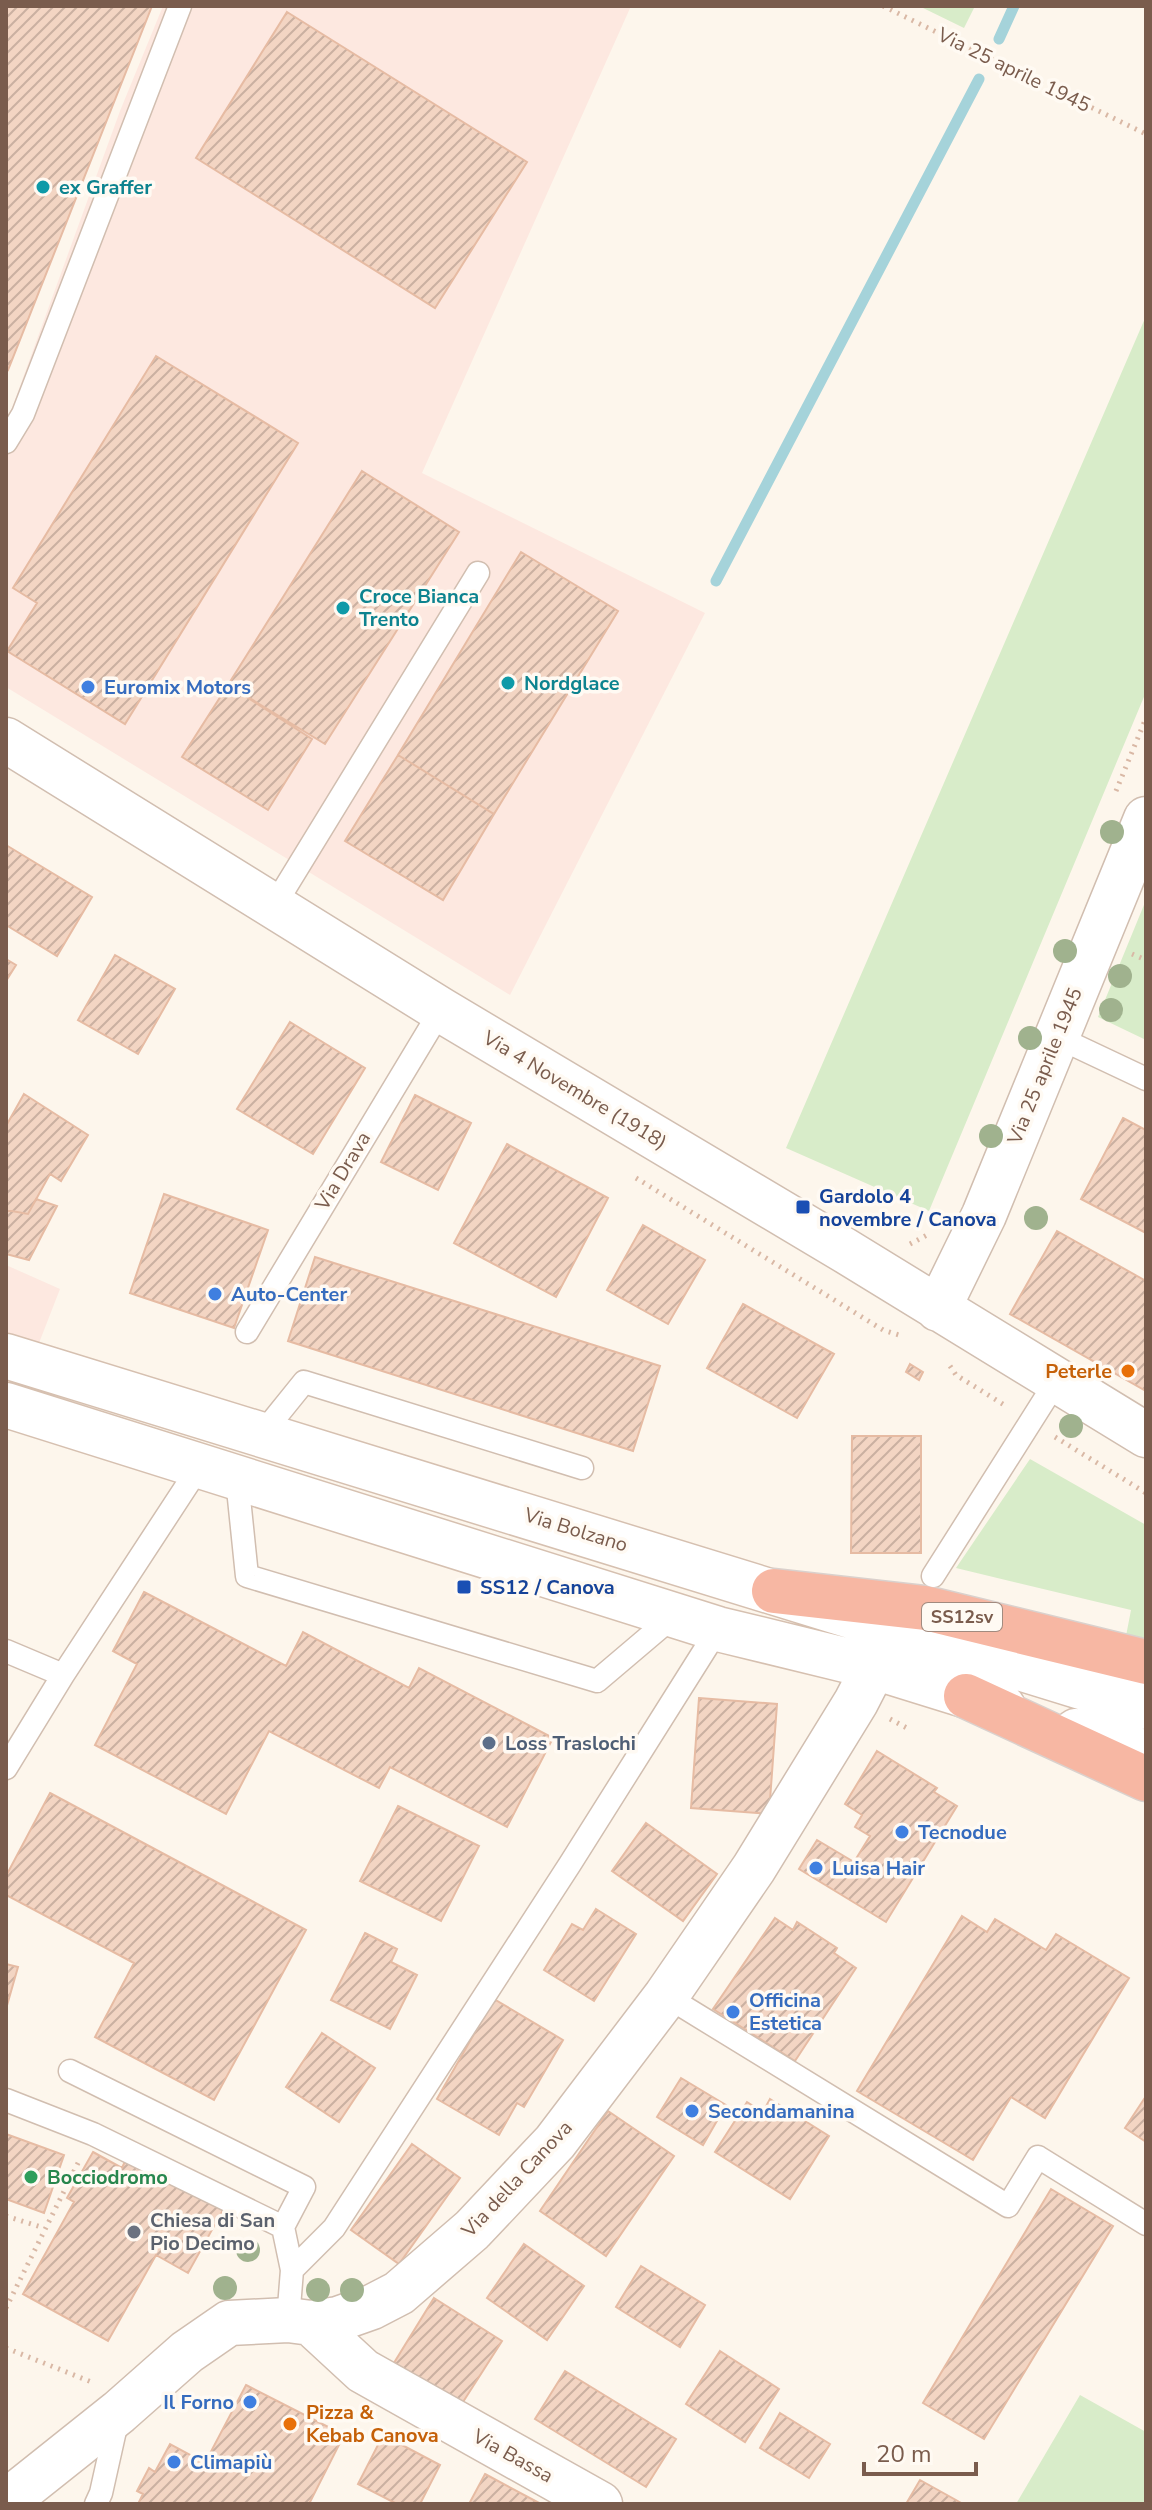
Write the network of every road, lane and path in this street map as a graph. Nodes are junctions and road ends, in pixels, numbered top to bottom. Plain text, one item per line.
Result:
1 (180, 6) edge
2 (883, 6) edge
3 (1146, 134) edge
4 (6, 442) edge
5 (478, 573) dead end
6 (6, 740) edge
7 (1146, 819) edge
8 (274, 906) junction
9 (441, 1010) junction
10 (1057, 1037) junction
11 (1146, 1079) edge
12 (938, 1309) junction
13 (247, 1332) dead end
14 (6, 1356) edge
15 (1057, 1380) junction
16 (6, 1405) edge
17 (262, 1434) junction
18 (1146, 1435) edge
19 (582, 1468) dead end
20 (218, 1473) junction
21 (933, 1576) dead end
22 (774, 1591) junction
23 (676, 1614) junction
24 (718, 1629) junction
25 (6, 1651) edge
26 (1146, 1662) edge
27 (63, 1675) junction
28 (865, 1684) junction
29 (966, 1696) junction
30 (1146, 1707) edge
31 (1146, 1753) edge
32 (6, 1768) edge
33 (1146, 1779) edge
34 (666, 1996) junction
35 (70, 2071) dead end
36 (6, 2100) edge
37 (93, 2134) junction
38 (6, 2216) edge
39 (1146, 2224) edge
40 (283, 2227) junction
41 (44, 2228) junction
42 (292, 2270) junction
43 (6, 2308) edge
44 (300, 2322) junction
45 (6, 2348) edge
46 (111, 2399) junction
47 (6, 2502) edge
48 (96, 2504) edge
49 (600, 2504) edge

1 - 4 lane
2 - 3 path, Via 25 aprile 1945
5 - 8 lane
6 - 8 street, Via 4 Novembre (1918)
7 - 10 street, Via 25 aprile 1945
8 - 9 street, Via 4 Novembre (1918)
9 - 12 street, Via 4 Novembre (1918)
9 - 13 lane, Via Drava
10 - 11 lane
10 - 12 street, Via 25 aprile 1945
12 - 15 street, Via 4 Novembre (1918)
14 - 17 street, Via Bolzano
15 - 18 street, Via 4 Novembre (1918)
15 - 21 lane
16 - 20 street
17 - 19 lane
17 - 22 street, Via Bolzano
20 - 23 street
20 - 23 lane
20 - 27 lane
22 - 26 highway, SS12sv
22 - 30 street, Via Bolzano
23 - 24 street
24 - 28 street
24 - 42 lane
25 - 27 lane
27 - 32 lane
28 - 29 street
28 - 34 street, Via della Canova
29 - 31 street
29 - 33 highway
34 - 39 lane
34 - 44 street, Via della Canova
35 - 40 lane
36 - 37 lane
37 - 40 lane
37 - 41 path
38 - 41 path
40 - 42 lane
41 - 43 path
42 - 44 lane
44 - 46 street, Via della Canova
44 - 49 street, Via Bassa
45 - 46 path
46 - 47 street, Via della Canova
46 - 48 lane

